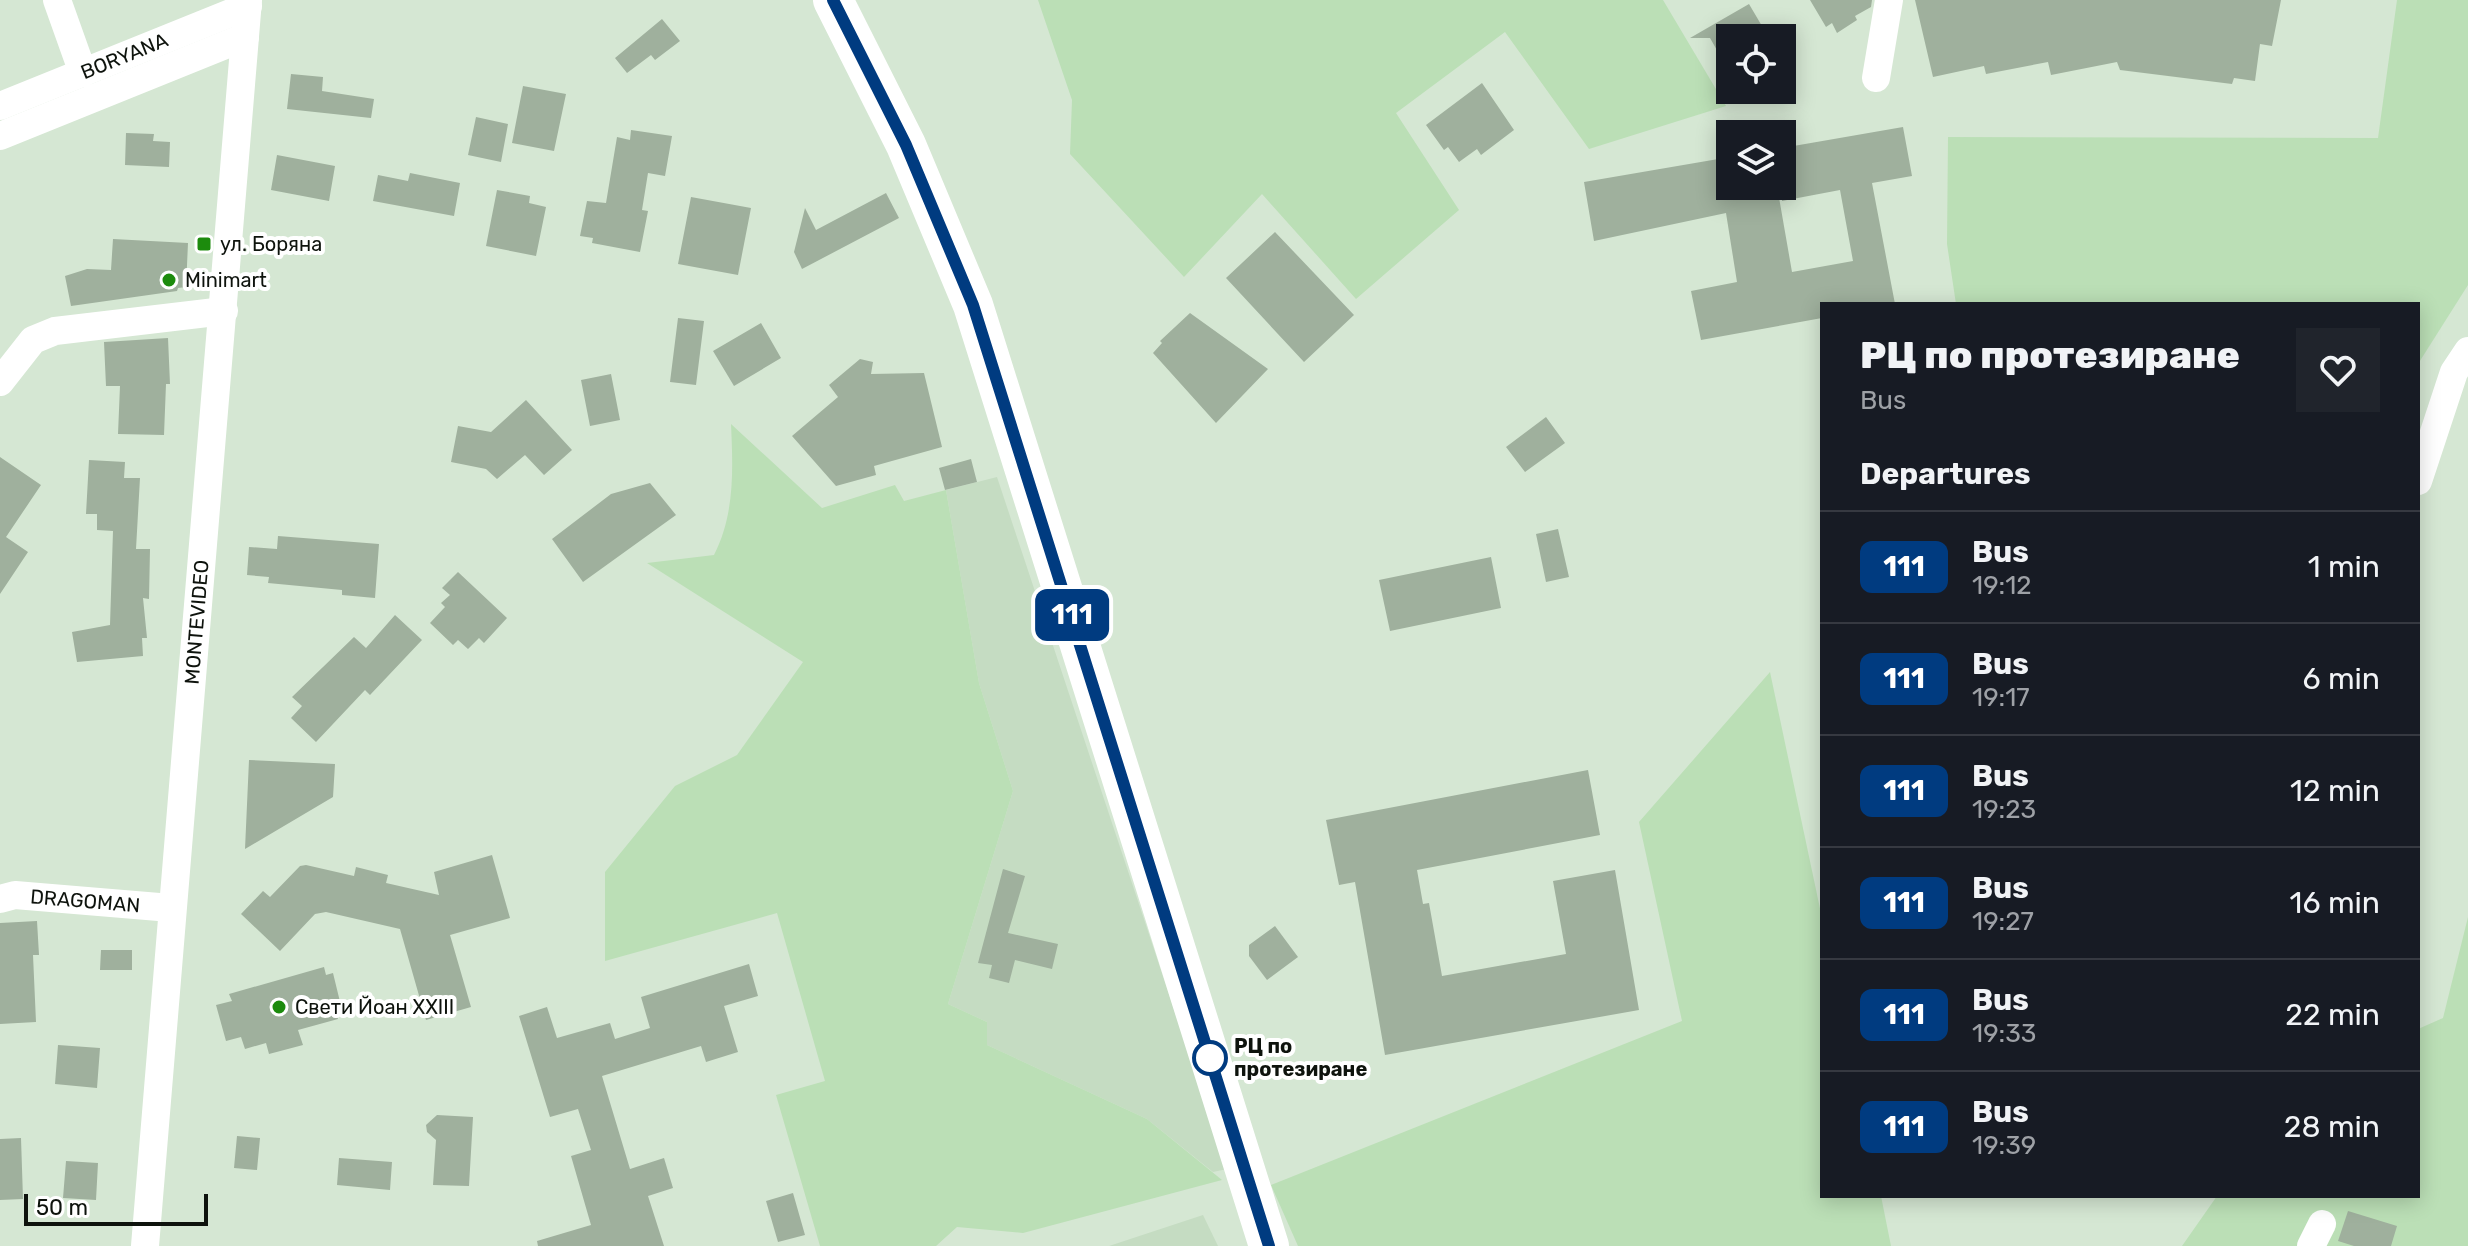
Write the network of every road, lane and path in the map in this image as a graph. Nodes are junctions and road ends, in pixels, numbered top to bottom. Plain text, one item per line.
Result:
1 (57, 0) edge
2 (833, 0) edge
3 (1889, 0) edge
4 (248, 3) edge
5 (245, 37) junction
6 (83, 73) junction
7 (1876, 78) dead end
8 (0, 106) edge
9 (0, 136) edge
10 (224, 311) junction
11 (2468, 351) edge
12 (0, 382) edge
13 (2420, 475) edge
14 (0, 899) edge
15 (171, 908) junction
16 (145, 1246) edge
17 (1269, 1246) edge

1 - 6 street
2 - 17 highway
3 - 7 street
4 - 5 street, MONTEVIDEO
4 - 6 street, BORYANA
5 - 9 street, BORYANA
5 - 10 street, MONTEVIDEO
6 - 8 street, BORYANA
10 - 12 street
10 - 15 street, MONTEVIDEO
11 - 13 street
14 - 15 street, DRAGOMAN
15 - 16 street, MONTEVIDEO

